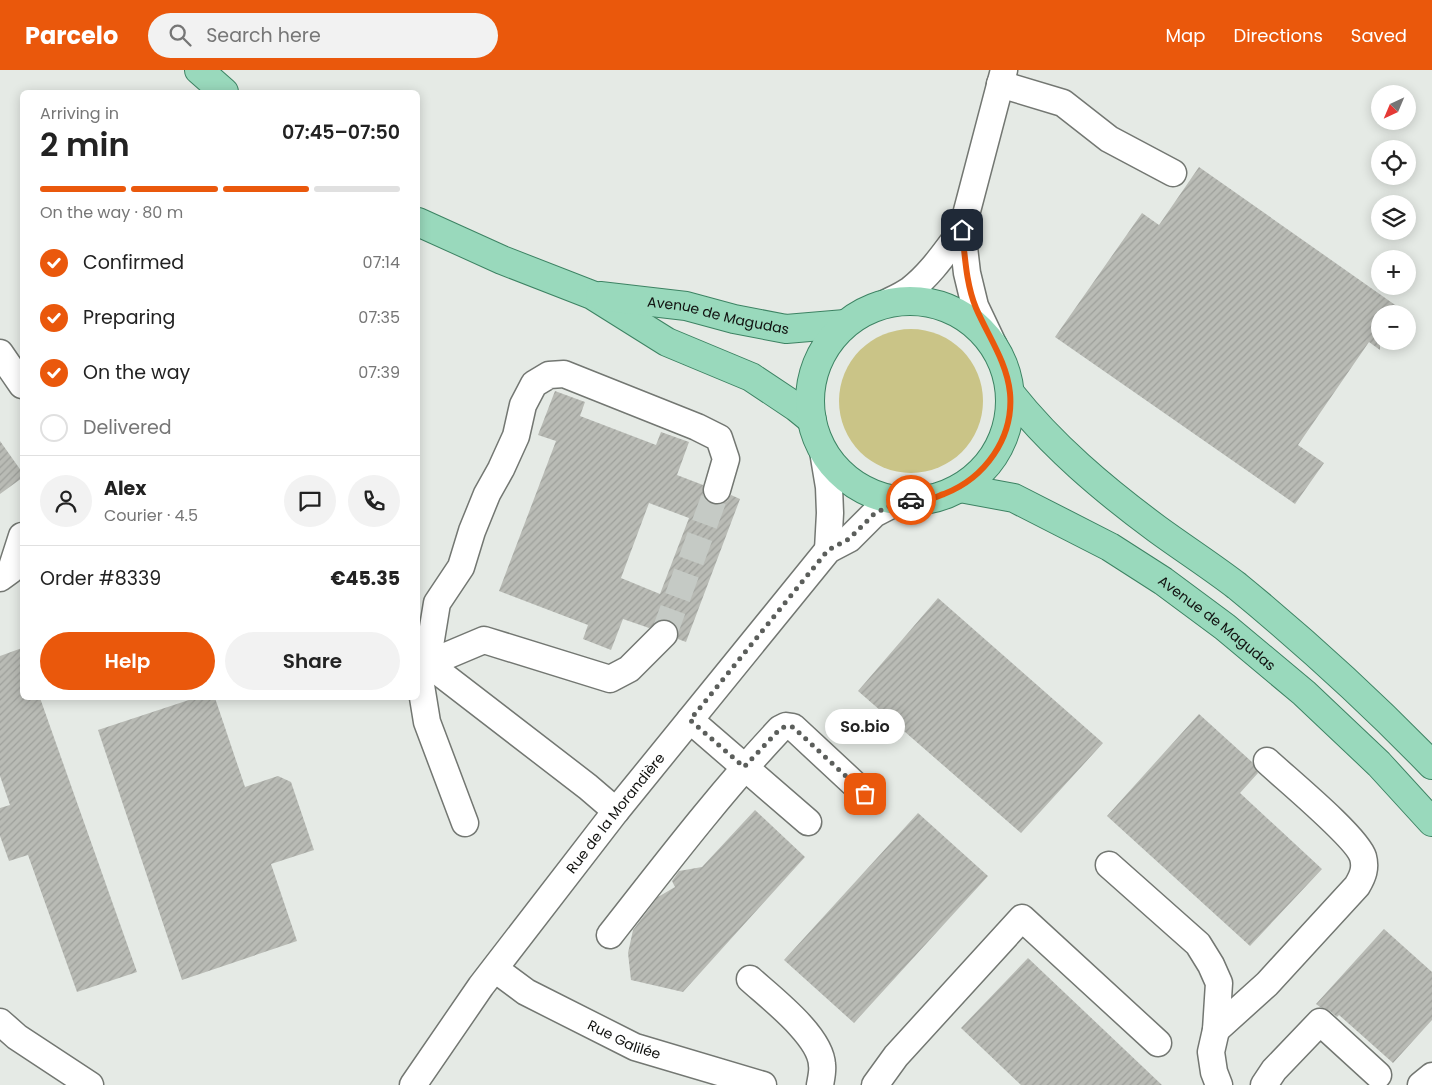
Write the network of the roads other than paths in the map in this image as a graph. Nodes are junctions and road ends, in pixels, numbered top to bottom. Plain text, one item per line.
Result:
1 (199, 70) edge
2 (1002, 77) edge
3 (222, 90) edge
4 (1173, 173) dead end
5 (420, 223) edge
6 (962, 230) junction
7 (592, 295) junction
8 (886, 303) junction
9 (845, 324) junction
10 (994, 346) junction
11 (0, 353) edge
12 (20, 382) edge
13 (1010, 393) junction
14 (812, 420) junction
15 (823, 451) junction
16 (960, 488) junction
17 (717, 490) tunnel mouth
18 (901, 500) junction
19 (20, 542) edge
20 (828, 550) junction
21 (0, 578) edge
22 (664, 634) tunnel mouth
23 (421, 662) edge
24 (690, 720) junction
25 (1430, 759) edge
26 (1267, 761) dead end
27 (744, 767) junction
28 (865, 794) dead end
29 (616, 811) junction
30 (808, 822) dead end
31 (1432, 822) edge
32 (465, 823) dead end
33 (1110, 865) dead end
34 (610, 935) dead end
35 (495, 969) junction
36 (750, 979) dead end
37 (0, 1022) edge
38 (1216, 1030) junction
39 (1158, 1043) dead end
40 (1378, 1075) dead end
41 (1432, 1076) edge
42 (90, 1085) edge
43 (413, 1085) edge
44 (763, 1085) edge
45 (820, 1085) edge
46 (875, 1085) edge
47 (1219, 1085) edge
48 (1264, 1085) edge
49 (1421, 1085) edge

1 - 3 main road
2 - 4 street
2 - 6 street
5 - 7 main road, Avenue de Magudas
6 - 8 street
6 - 10 street
7 - 9 main road, Avenue de Magudas
7 - 14 main road, Avenue de Magudas
8 - 9 main road
8 - 10 main road
9 - 14 main road
10 - 13 main road
11 - 12 street
13 - 16 main road
13 - 25 main road
14 - 15 main road
15 - 18 main road
15 - 20 street
16 - 18 main road
16 - 31 main road, Avenue de Magudas
17 - 23 street
18 - 20 street, Rue de la Morandière
19 - 21 street
20 - 24 street, Rue de la Morandière
22 - 23 street
23 - 29 street
23 - 32 street
24 - 27 street
24 - 29 street, Rue de la Morandière
26 - 38 street
27 - 28 street
27 - 30 street
27 - 34 street
29 - 35 street, Rue de la Morandière
33 - 38 street
35 - 43 street, Rue de la Morandière
35 - 44 street, Rue Galilée
36 - 45 street
37 - 42 street
38 - 47 street
39 - 46 street
40 - 48 street
41 - 49 street

